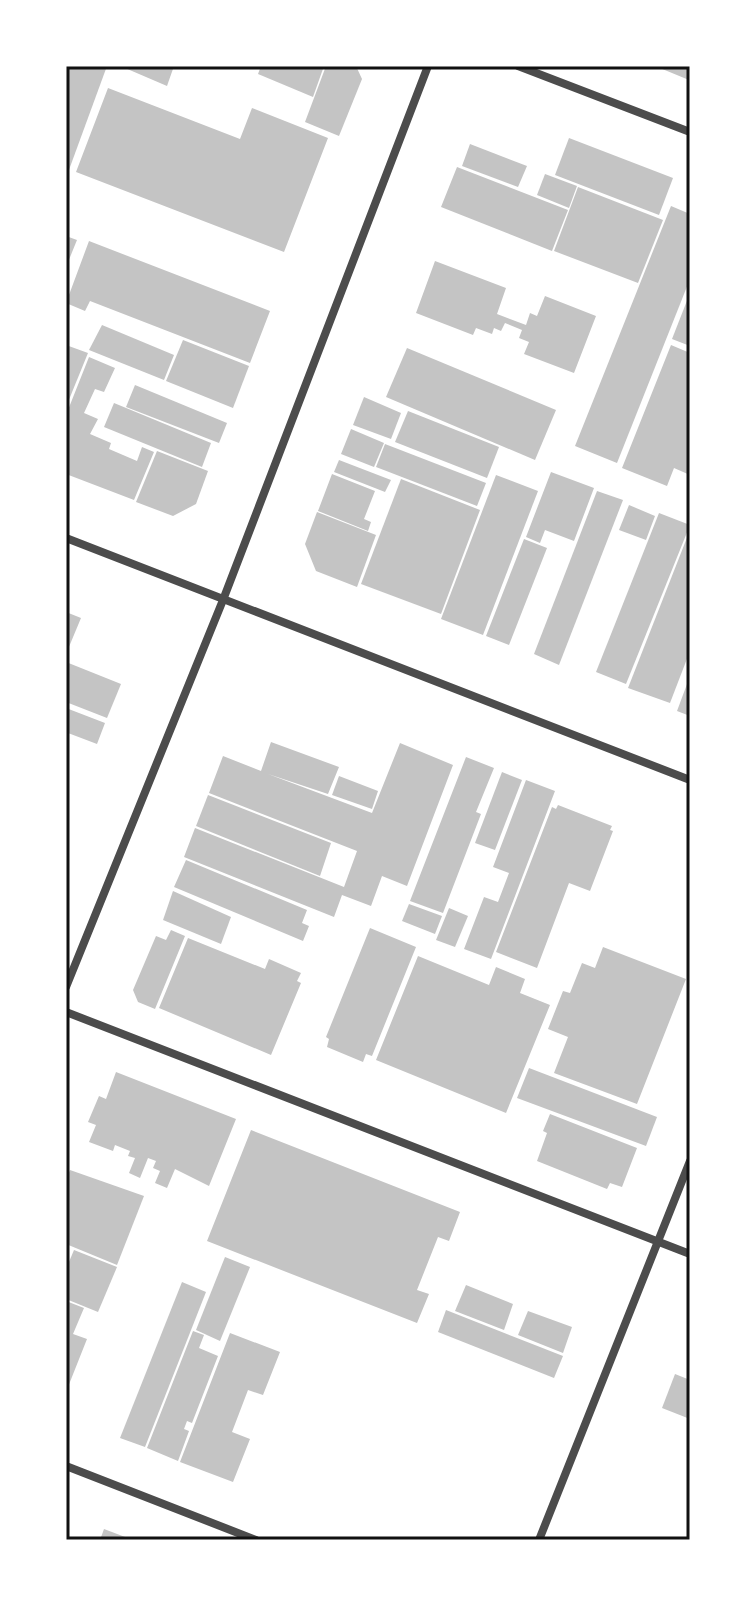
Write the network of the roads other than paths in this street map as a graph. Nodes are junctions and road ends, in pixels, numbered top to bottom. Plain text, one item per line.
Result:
1 (428, 66) edge
2 (518, 66) edge
3 (690, 132) edge
4 (66, 538) edge
5 (223, 600) junction
6 (690, 780) edge
7 (66, 987) edge
8 (66, 1012) edge
9 (690, 1161) edge
10 (659, 1242) junction
11 (690, 1254) edge
12 (66, 1466) edge
13 (256, 1540) edge
14 (539, 1540) edge

1 - 5 street
2 - 3 street
4 - 5 street
5 - 6 street
5 - 7 street
8 - 10 street
9 - 10 street
10 - 11 street
10 - 14 street
12 - 13 street

